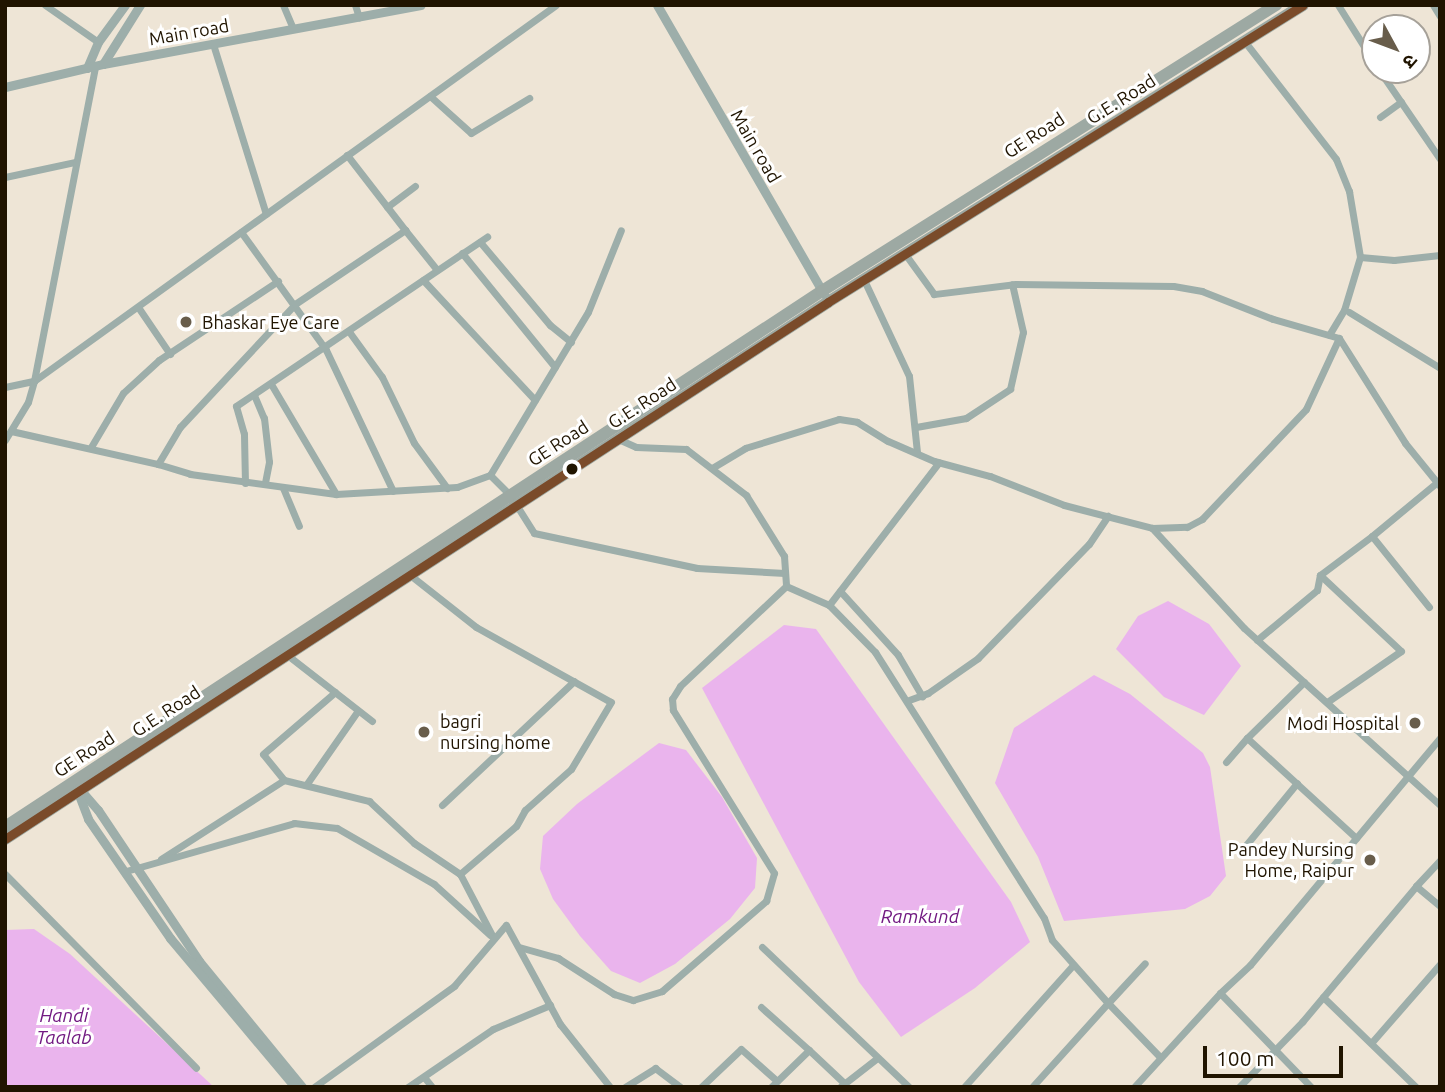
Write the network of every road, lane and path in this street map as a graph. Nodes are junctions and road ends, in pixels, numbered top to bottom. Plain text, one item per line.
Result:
1 (46, 5) edge
2 (125, 5) edge
3 (140, 5) edge
4 (283, 5) edge
5 (355, 5) edge
6 (421, 5) edge
7 (555, 5) edge
8 (657, 5) edge
9 (1276, 5) edge
10 (1303, 5) edge
11 (1338, 5) edge
12 (1433, 5) edge
13 (359, 16) junction
14 (1440, 16) edge
15 (293, 29) junction
16 (98, 42) junction
17 (1245, 42) junction
18 (1361, 42) edge
19 (212, 44) junction
20 (95, 66) junction
21 (1389, 84) edge
22 (5, 88) edge
23 (430, 96) junction
24 (529, 98) dead end
25 (1401, 102) junction
26 (1380, 117) dead end
27 (347, 155) junction
28 (1440, 159) edge
29 (75, 162) junction
30 (5, 177) edge
31 (415, 186) dead end
32 (387, 207) junction
33 (266, 214) junction
34 (405, 230) junction
35 (621, 230) dead end
36 (241, 232) junction
37 (488, 237) dead end
38 (480, 242) junction
39 (462, 253) junction
40 (905, 254) junction
41 (1440, 255) edge
42 (1360, 257) junction
43 (437, 270) junction
44 (864, 279) junction
45 (423, 280) junction
46 (278, 281) junction
47 (1012, 284) junction
48 (825, 296) junction
49 (295, 304) junction
50 (138, 307) junction
51 (1349, 312) dead end
52 (350, 333) junction
53 (1329, 334) junction
54 (1339, 338) junction
55 (571, 342) junction
56 (1335, 348) junction
57 (326, 350) junction
58 (170, 354) junction
59 (555, 367) junction
60 (1440, 368) edge
61 (34, 382) junction
62 (271, 384) junction
63 (7, 385) edge
64 (254, 395) junction
65 (535, 400) junction
66 (916, 427) junction
67 (11, 431) junction
68 (606, 432) junction
69 (618, 439) junction
70 (5, 440) edge
71 (91, 447) junction
72 (917, 452) junction
73 (939, 462) junction
74 (158, 464) junction
75 (712, 468) junction
76 (490, 475) junction
77 (245, 483) junction
78 (265, 483) junction
79 (1438, 484) edge
80 (283, 488) junction
81 (447, 488) junction
82 (393, 491) junction
83 (336, 494) junction
84 (514, 500) junction
85 (1108, 516) junction
86 (299, 526) dead end
87 (1152, 528) junction
88 (1372, 536) junction
89 (785, 573) junction
90 (410, 575) junction
91 (1320, 575) junction
92 (786, 586) junction
93 (841, 591) junction
94 (829, 605) junction
95 (1429, 607) dead end
96 (1257, 640) junction
97 (286, 653) junction
98 (575, 681) junction
99 (1304, 682) junction
100 (335, 692) junction
101 (922, 696) junction
102 (909, 700) junction
103 (1327, 702) junction
104 (357, 712) junction
105 (372, 722) dead end
106 (1247, 738) junction
107 (1440, 738) edge
108 (1226, 762) dead end
109 (1410, 776) junction
110 (284, 780) junction
111 (1297, 783) junction
112 (306, 785) junction
113 (77, 787) junction
114 (442, 805) dead end
115 (1440, 805) edge
116 (5, 827) edge
117 (1356, 838) junction
118 (5, 839) edge
119 (1241, 850) dead end
120 (1440, 860) edge
121 (155, 863) junction
122 (138, 869) junction
123 (126, 871) junction
124 (5, 874) edge
125 (460, 874) junction
126 (1416, 886) junction
127 (1440, 906) edge
128 (494, 939) junction
129 (519, 947) junction
130 (762, 947) dead end
131 (1145, 963) dead end
132 (1440, 964) edge
133 (1073, 965) junction
134 (1220, 993) junction
135 (1323, 997) junction
136 (1108, 1003) junction
137 (550, 1005) junction
138 (761, 1007) dead end
139 (1372, 1042) junction
140 (809, 1050) junction
141 (1274, 1050) junction
142 (1160, 1057) junction
143 (876, 1059) junction
144 (196, 1068) dead end
145 (424, 1077) junction
146 (774, 1084) edge
147 (841, 1086) edge
148 (295, 1087) edge
149 (302, 1087) edge
150 (314, 1087) edge
151 (408, 1087) edge
152 (432, 1087) edge
153 (610, 1087) edge
154 (625, 1087) edge
155 (680, 1087) edge
156 (701, 1087) edge
157 (909, 1087) edge
158 (964, 1087) edge
159 (1032, 1087) edge
160 (1134, 1087) edge
161 (1239, 1087) edge
162 (1311, 1087) edge
163 (1416, 1087) edge

1 - 16 street
2 - 16 street
3 - 20 street
4 - 15 street
5 - 13 street
6 - 13 street, Main road
7 - 23 street
8 - 48 street, Main road
9 - 48 main road, GE Road
10 - 17 main road, G.E. Road
11 - 18 street
12 - 14 street
13 - 15 street, Main road
15 - 19 street, Main road
16 - 20 street
17 - 40 main road, G.E. Road
17 - 42 street
19 - 20 street, Main road
19 - 33 street
20 - 22 street, Main road
20 - 29 street
21 - 25 street
23 - 24 street
23 - 27 street
25 - 26 street
25 - 28 street
27 - 32 street
27 - 33 street
29 - 30 street
29 - 61 street
31 - 32 street
32 - 34 street
33 - 36 street
34 - 43 street
34 - 49 street
35 - 55 street
36 - 46 street
36 - 50 street
37 - 38 street
38 - 39 street
38 - 55 street
39 - 43 street
39 - 59 street
40 - 44 main road, G.E. Road
40 - 47 street
41 - 42 street
42 - 53 street
43 - 45 street
44 - 48 main road, G.E. Road
44 - 66 street
45 - 52 street
45 - 65 street
46 - 49 street
46 - 58 street
47 - 53 street
47 - 66 street
48 - 68 main road, GE Road
48 - 69 main road, G.E. Road
49 - 57 street
49 - 74 street
50 - 58 street
50 - 61 street
51 - 60 street
52 - 57 street
52 - 81 street
53 - 54 street
53 - 56 street
54 - 56 street
54 - 79 street
55 - 59 street
56 - 87 street
57 - 62 street
57 - 82 street
58 - 71 street
59 - 65 street
61 - 63 street
61 - 67 street
62 - 64 street
62 - 83 street
64 - 77 street
64 - 78 street
65 - 76 street
66 - 72 street
67 - 70 street
67 - 71 street
68 - 69 street
68 - 84 main road, GE Road
69 - 75 street
69 - 84 main road, G.E. Road
71 - 74 street
72 - 73 street
72 - 75 street
73 - 85 street
73 - 93 street
74 - 77 street
75 - 89 street
76 - 81 street
76 - 84 street
77 - 78 street
78 - 80 street
79 - 88 street
80 - 83 street
80 - 86 street
81 - 82 street
82 - 83 street
84 - 89 street
84 - 90 main road, G.E. Road
84 - 113 main road, GE Road
85 - 87 street
85 - 101 street
87 - 96 street
88 - 91 street
88 - 95 street
89 - 92 street
90 - 97 main road, G.E. Road
90 - 98 street
91 - 96 street
91 - 103 street
92 - 94 street
92 - 129 street
93 - 94 street
93 - 101 street
94 - 102 street
96 - 99 street
97 - 100 street
97 - 113 main road, G.E. Road
98 - 114 street
98 - 125 street
99 - 103 street
99 - 106 street
100 - 104 street
100 - 110 street
101 - 102 street
102 - 133 street
103 - 109 street
104 - 105 street
104 - 112 street
106 - 108 street
106 - 111 street
107 - 109 street
109 - 115 street
109 - 117 street
110 - 112 street
110 - 121 street
111 - 117 street
111 - 119 street
112 - 125 street
113 - 116 main road, GE Road
113 - 118 main road, G.E. Road
113 - 122 street
113 - 123 street
117 - 134 street
120 - 126 street
121 - 122 street
121 - 128 street
122 - 123 street
122 - 149 street
123 - 148 street
124 - 144 street
125 - 128 street
126 - 127 street
126 - 135 street
128 - 129 street
128 - 150 street
129 - 137 street
130 - 143 street
131 - 136 street
132 - 139 street
133 - 136 street
133 - 158 street
134 - 141 street
134 - 142 street
135 - 139 street
135 - 141 street
136 - 142 street
136 - 159 street
137 - 145 street
137 - 153 street
138 - 140 street
139 - 163 street
140 - 146 street
140 - 147 street
141 - 161 street
141 - 162 street
142 - 160 street
143 - 147 street
143 - 157 street
145 - 151 street
145 - 152 street
146 - 156 street
154 - 155 street

